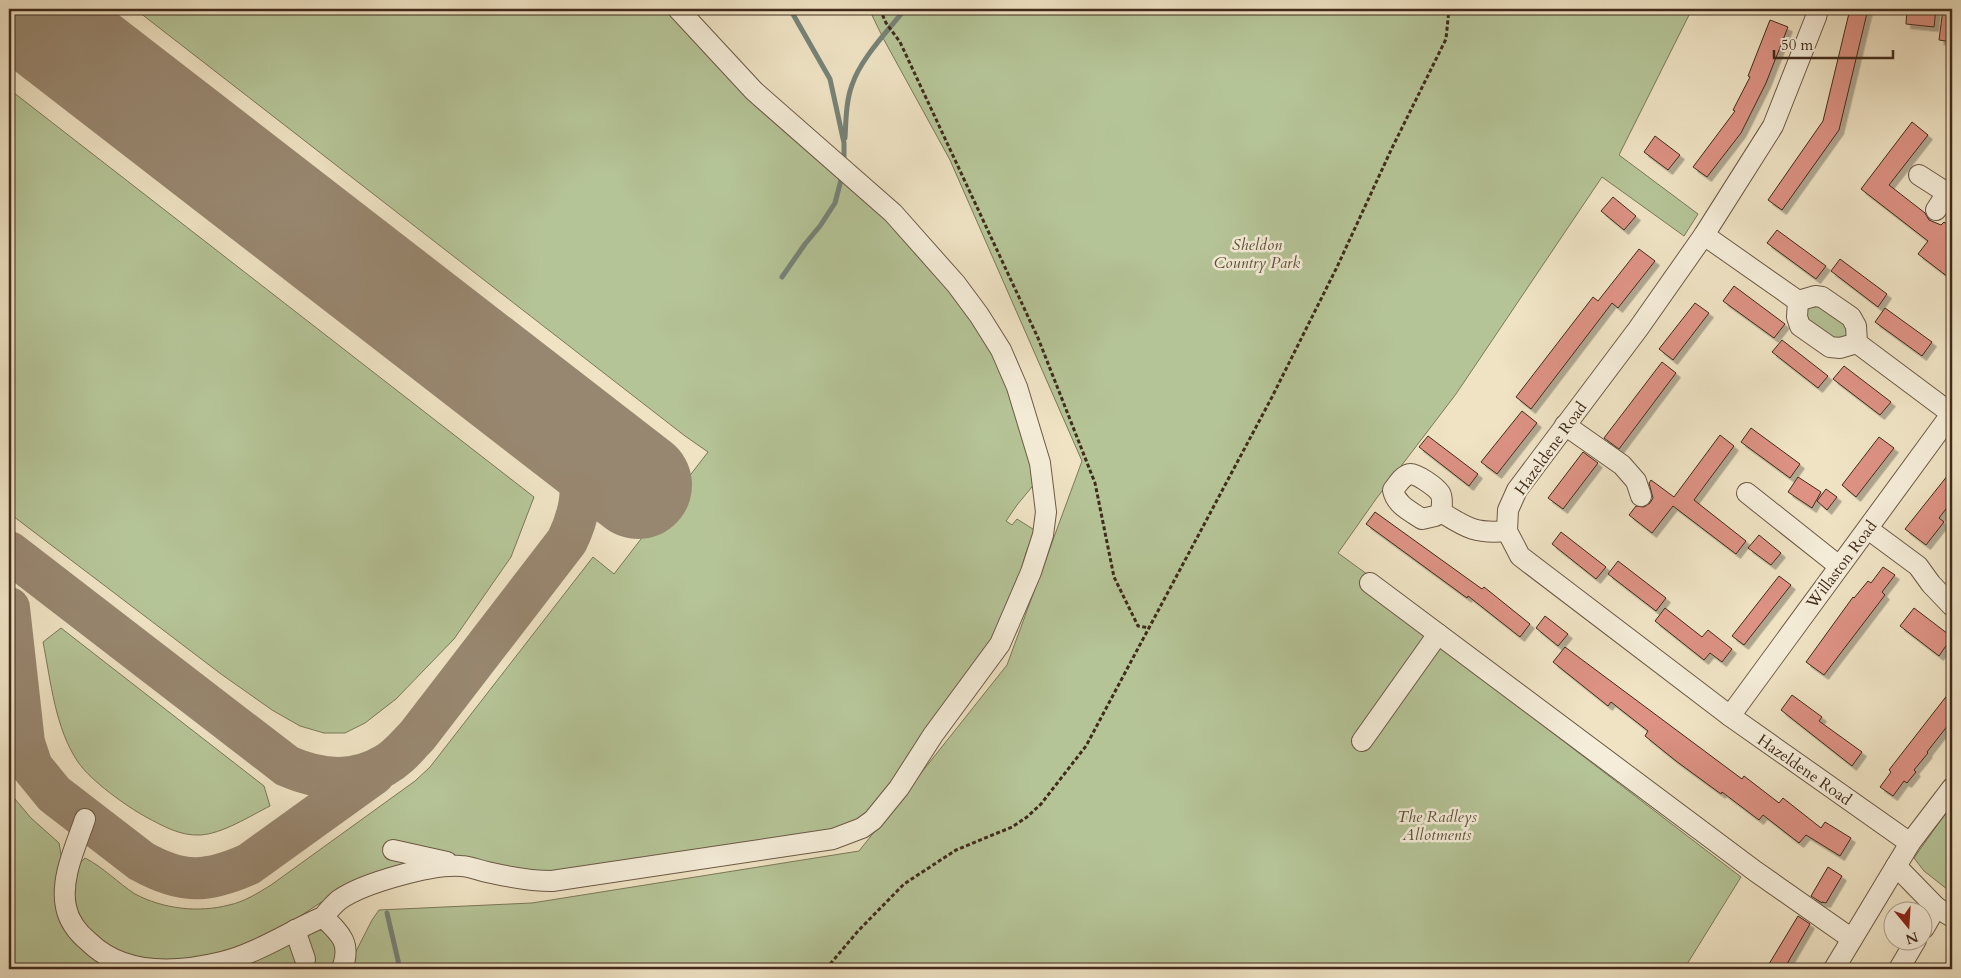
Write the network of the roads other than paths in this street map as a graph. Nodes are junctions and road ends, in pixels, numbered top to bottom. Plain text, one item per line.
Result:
1 (678, 9) edge
2 (1818, 9) edge
3 (1919, 175) dead end
4 (1950, 190) edge
5 (1936, 210) dead end
6 (1704, 235) junction
7 (1798, 301) junction
8 (1857, 343) junction
9 (1952, 413) edge
10 (1565, 426) junction
11 (1747, 493) dead end
12 (1641, 496) dead end
13 (1441, 512) dead end
14 (1868, 529) junction
15 (1507, 531) junction
16 (1839, 566) junction
17 (1370, 583) dead end
18 (1952, 606) edge
19 (1438, 634) junction
20 (1730, 716) junction
21 (1362, 741) dead end
22 (1952, 788) edge
23 (85, 819) dead end
24 (1910, 843) junction
25 (393, 850) dead end
26 (462, 866) junction
27 (1896, 866) junction
28 (1944, 912) edge
29 (323, 917) junction
30 (1934, 920) edge
31 (295, 930) junction
32 (1852, 939) junction
33 (1910, 950) edge
34 (305, 959) dead end
35 (224, 966) edge
36 (342, 969) edge
37 (1834, 969) edge
38 (1898, 969) edge

1 - 26 street
2 - 6 street, Hazeldene Road
3 - 4 street
4 - 5 street
6 - 7 street
6 - 10 street, Hazeldene Road
7 - 8 street
7 - 8 street
8 - 9 street
9 - 14 street, Willaston Road
10 - 12 street
10 - 15 street, Hazeldene Road
11 - 16 street
13 - 15 street
14 - 16 street, Willaston Road
14 - 18 street
15 - 20 street, Hazeldene Road
16 - 20 street, Willaston Road
17 - 19 street
19 - 21 street
19 - 32 street
20 - 24 street, Hazeldene Road
22 - 24 street
23 - 35 street
24 - 27 street
25 - 26 street
26 - 29 street
27 - 28 street
27 - 32 street
28 - 30 street
29 - 31 street
29 - 36 street
31 - 34 street
31 - 35 street
32 - 37 street
33 - 38 street

